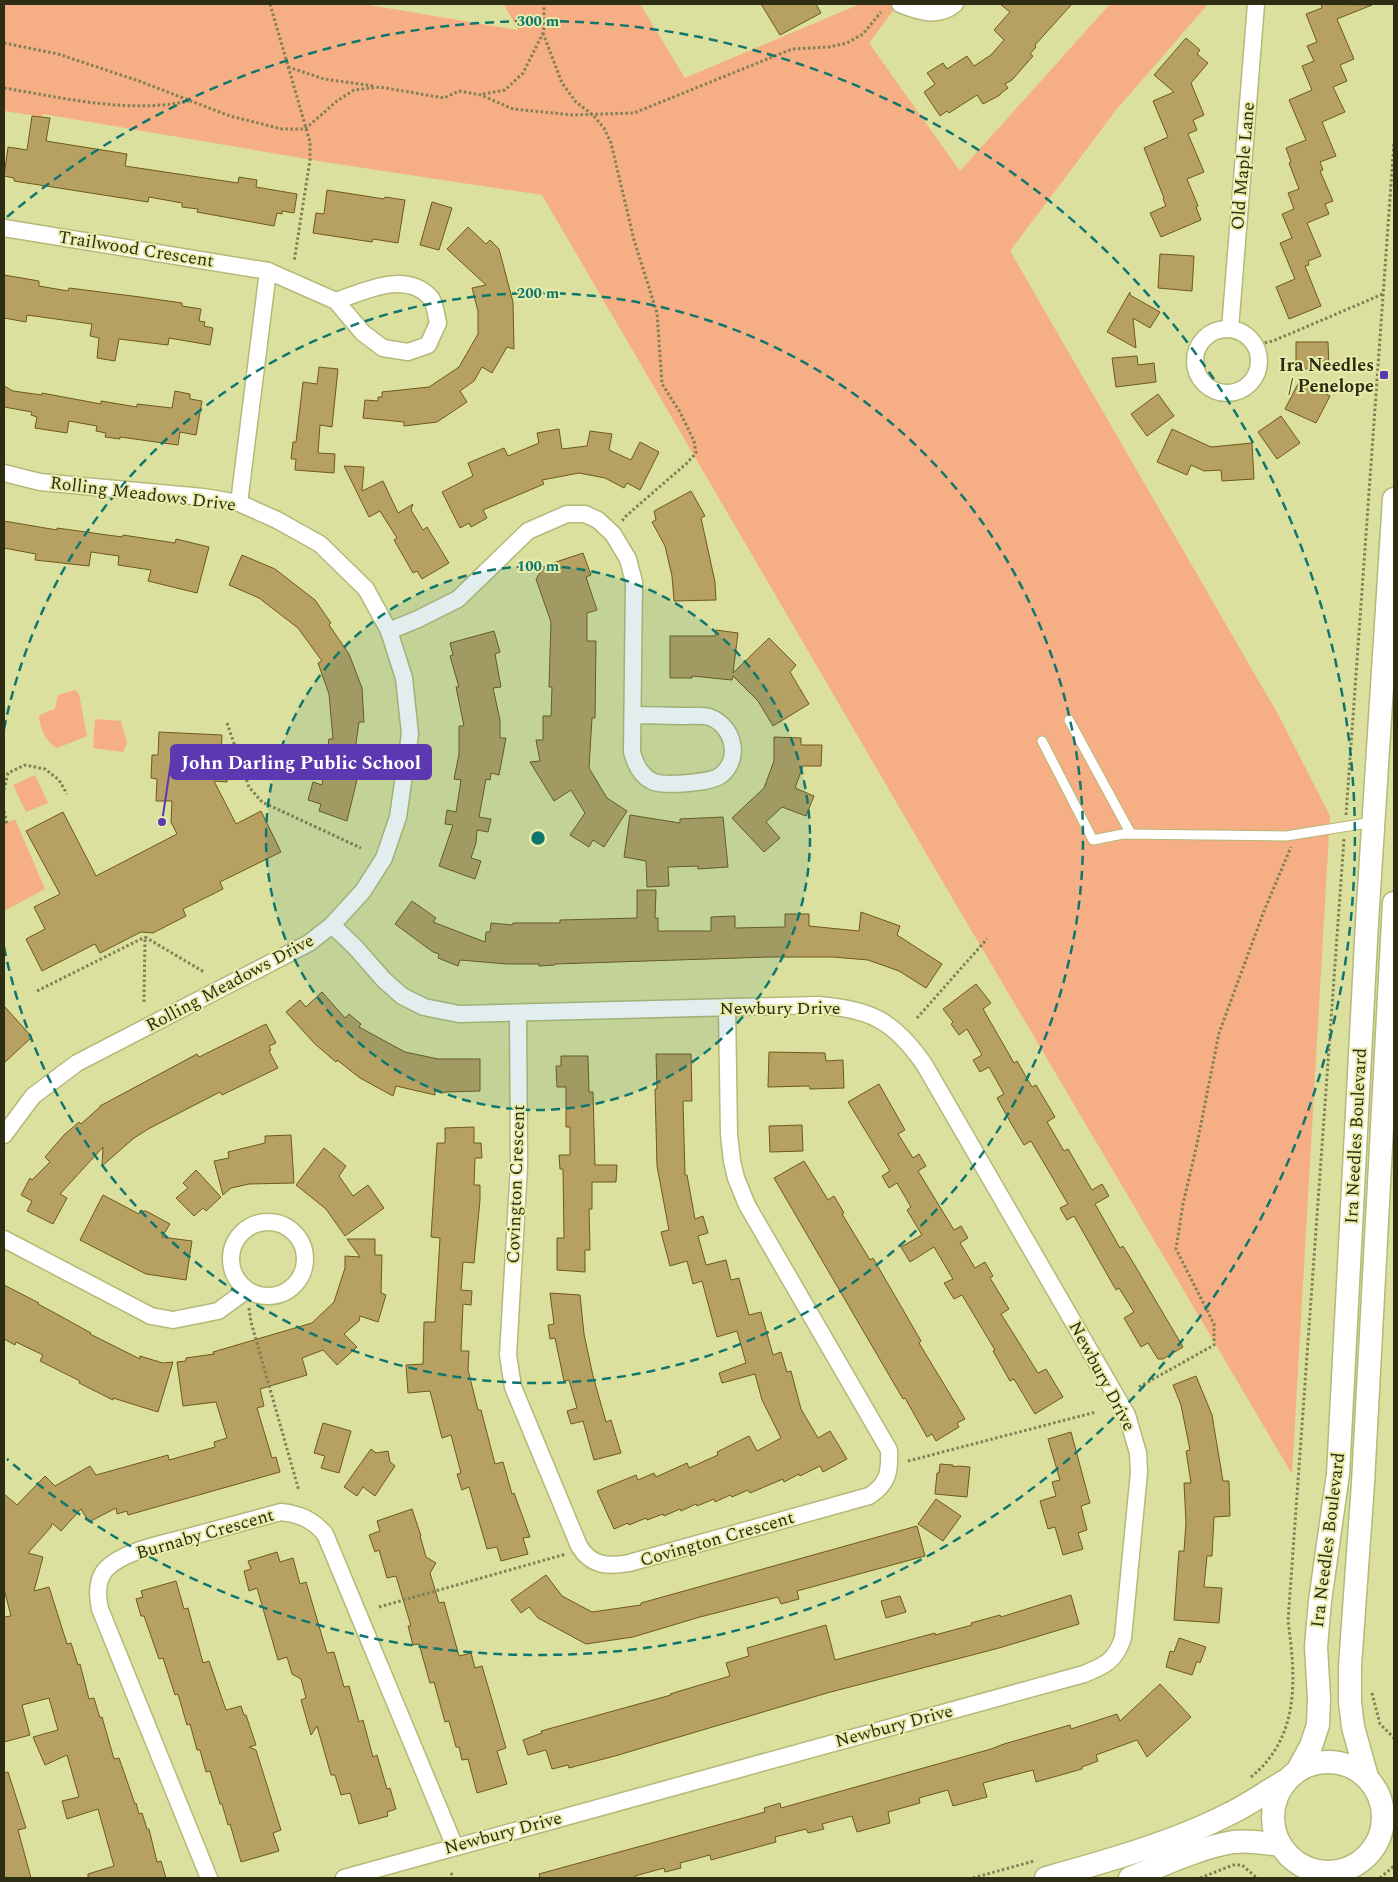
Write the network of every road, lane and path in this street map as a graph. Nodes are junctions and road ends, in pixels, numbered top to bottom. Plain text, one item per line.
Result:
1 (270, 4) edge
2 (544, 4) edge
3 (900, 4) edge
4 (955, 4) edge
5 (1256, 4) edge
6 (881, 12) dead end
7 (544, 32) junction
8 (4, 43) edge
9 (288, 67) junction
10 (380, 87) junction
11 (4, 88) edge
12 (482, 95) junction
13 (189, 100) junction
14 (593, 115) junction
15 (305, 129) junction
16 (1394, 142) edge
17 (4, 228) edge
18 (294, 262) dead end
19 (268, 271) junction
20 (1383, 294) junction
21 (336, 301) junction
22 (1230, 328) junction
23 (1255, 345) junction
24 (4, 473) edge
25 (1394, 499) edge
26 (239, 503) junction
27 (613, 534) junction
28 (389, 631) junction
29 (633, 715) junction
30 (1069, 720) dead end
31 (227, 723) dead end
32 (1042, 742) dead end
33 (4, 790) edge
34 (67, 794) dead end
35 (4, 811) edge
36 (1374, 822) junction
37 (6, 825) dead end
38 (1345, 826) junction
39 (1131, 834) junction
40 (1295, 835) junction
41 (361, 848) dead end
42 (1394, 917) edge
43 (332, 926) junction
44 (145, 937) junction
45 (987, 939) dead end
46 (204, 972) dead end
47 (37, 991) dead end
48 (144, 1002) dead end
49 (728, 1007) junction
50 (518, 1013) junction
51 (917, 1018) dead end
52 (4, 1134) edge
53 (4, 1239) edge
54 (247, 1290) junction
55 (1139, 1387) dead end
56 (1096, 1412) dead end
57 (908, 1461) dead end
58 (298, 1491) dead end
59 (580, 1546) junction
60 (379, 1607) dead end
61 (1370, 1685) dead end
62 (1394, 1738) edge
63 (1292, 1775) junction
64 (1249, 1778) dead end
65 (1379, 1785) edge
66 (455, 1846) junction
67 (1378, 1846) edge
68 (1288, 1860) edge
69 (1394, 1866) edge
70 (452, 1873) dead end
71 (209, 1878) edge
72 (344, 1878) edge
73 (454, 1878) edge
74 (1046, 1878) edge
75 (1130, 1878) edge
76 (1200, 1878) edge
77 (1257, 1878) edge
78 (1350, 1878) edge
79 (1380, 1878) edge

1 - 9 path
2 - 7 path
3 - 4 street
5 - 22 street, Old Maple Lane
6 - 14 path
7 - 12 path
7 - 14 path
8 - 13 path
9 - 10 path
9 - 15 path
10 - 12 path
10 - 15 path
11 - 13 path
12 - 14 path
13 - 15 path
14 - 27 path
15 - 18 path
16 - 20 path
17 - 19 street, Trailwood Crescent
19 - 21 street, Trailwood Crescent
19 - 26 street
20 - 23 path
20 - 38 path
21 - 21 street, Trailwood Crescent
22 - 23 street
22 - 23 street
24 - 26 street, Rolling Meadows Drive
25 - 36 main road, Ira Needles Boulevard
26 - 28 street, Rolling Meadows Drive
27 - 28 street
27 - 29 street
28 - 43 street, Rolling Meadows Drive
29 - 29 street
30 - 39 lane
31 - 41 path
32 - 39 lane
33 - 34 path
35 - 37 path
36 - 38 lane
36 - 63 main road, Ira Needles Boulevard
38 - 40 lane
38 - 64 path
39 - 40 lane
40 - 55 path
42 - 65 main road, Ira Needles Boulevard
43 - 50 street, Newbury Drive
43 - 52 street, Rolling Meadows Drive
44 - 46 path
44 - 47 path
44 - 48 path
45 - 51 path
49 - 50 street, Newbury Drive
49 - 59 street, Covington Crescent
49 - 66 street, Newbury Drive
50 - 59 street, Covington Crescent
53 - 54 street
54 - 54 street
54 - 58 path
56 - 57 path
59 - 60 path
61 - 62 path
63 - 65 main road
63 - 68 main road
63 - 74 main road
65 - 67 main road
66 - 71 street, Burnaby Crescent
66 - 72 street, Newbury Drive
67 - 68 main road
67 - 78 main road
68 - 75 main road
69 - 79 path
70 - 73 path
76 - 77 path

